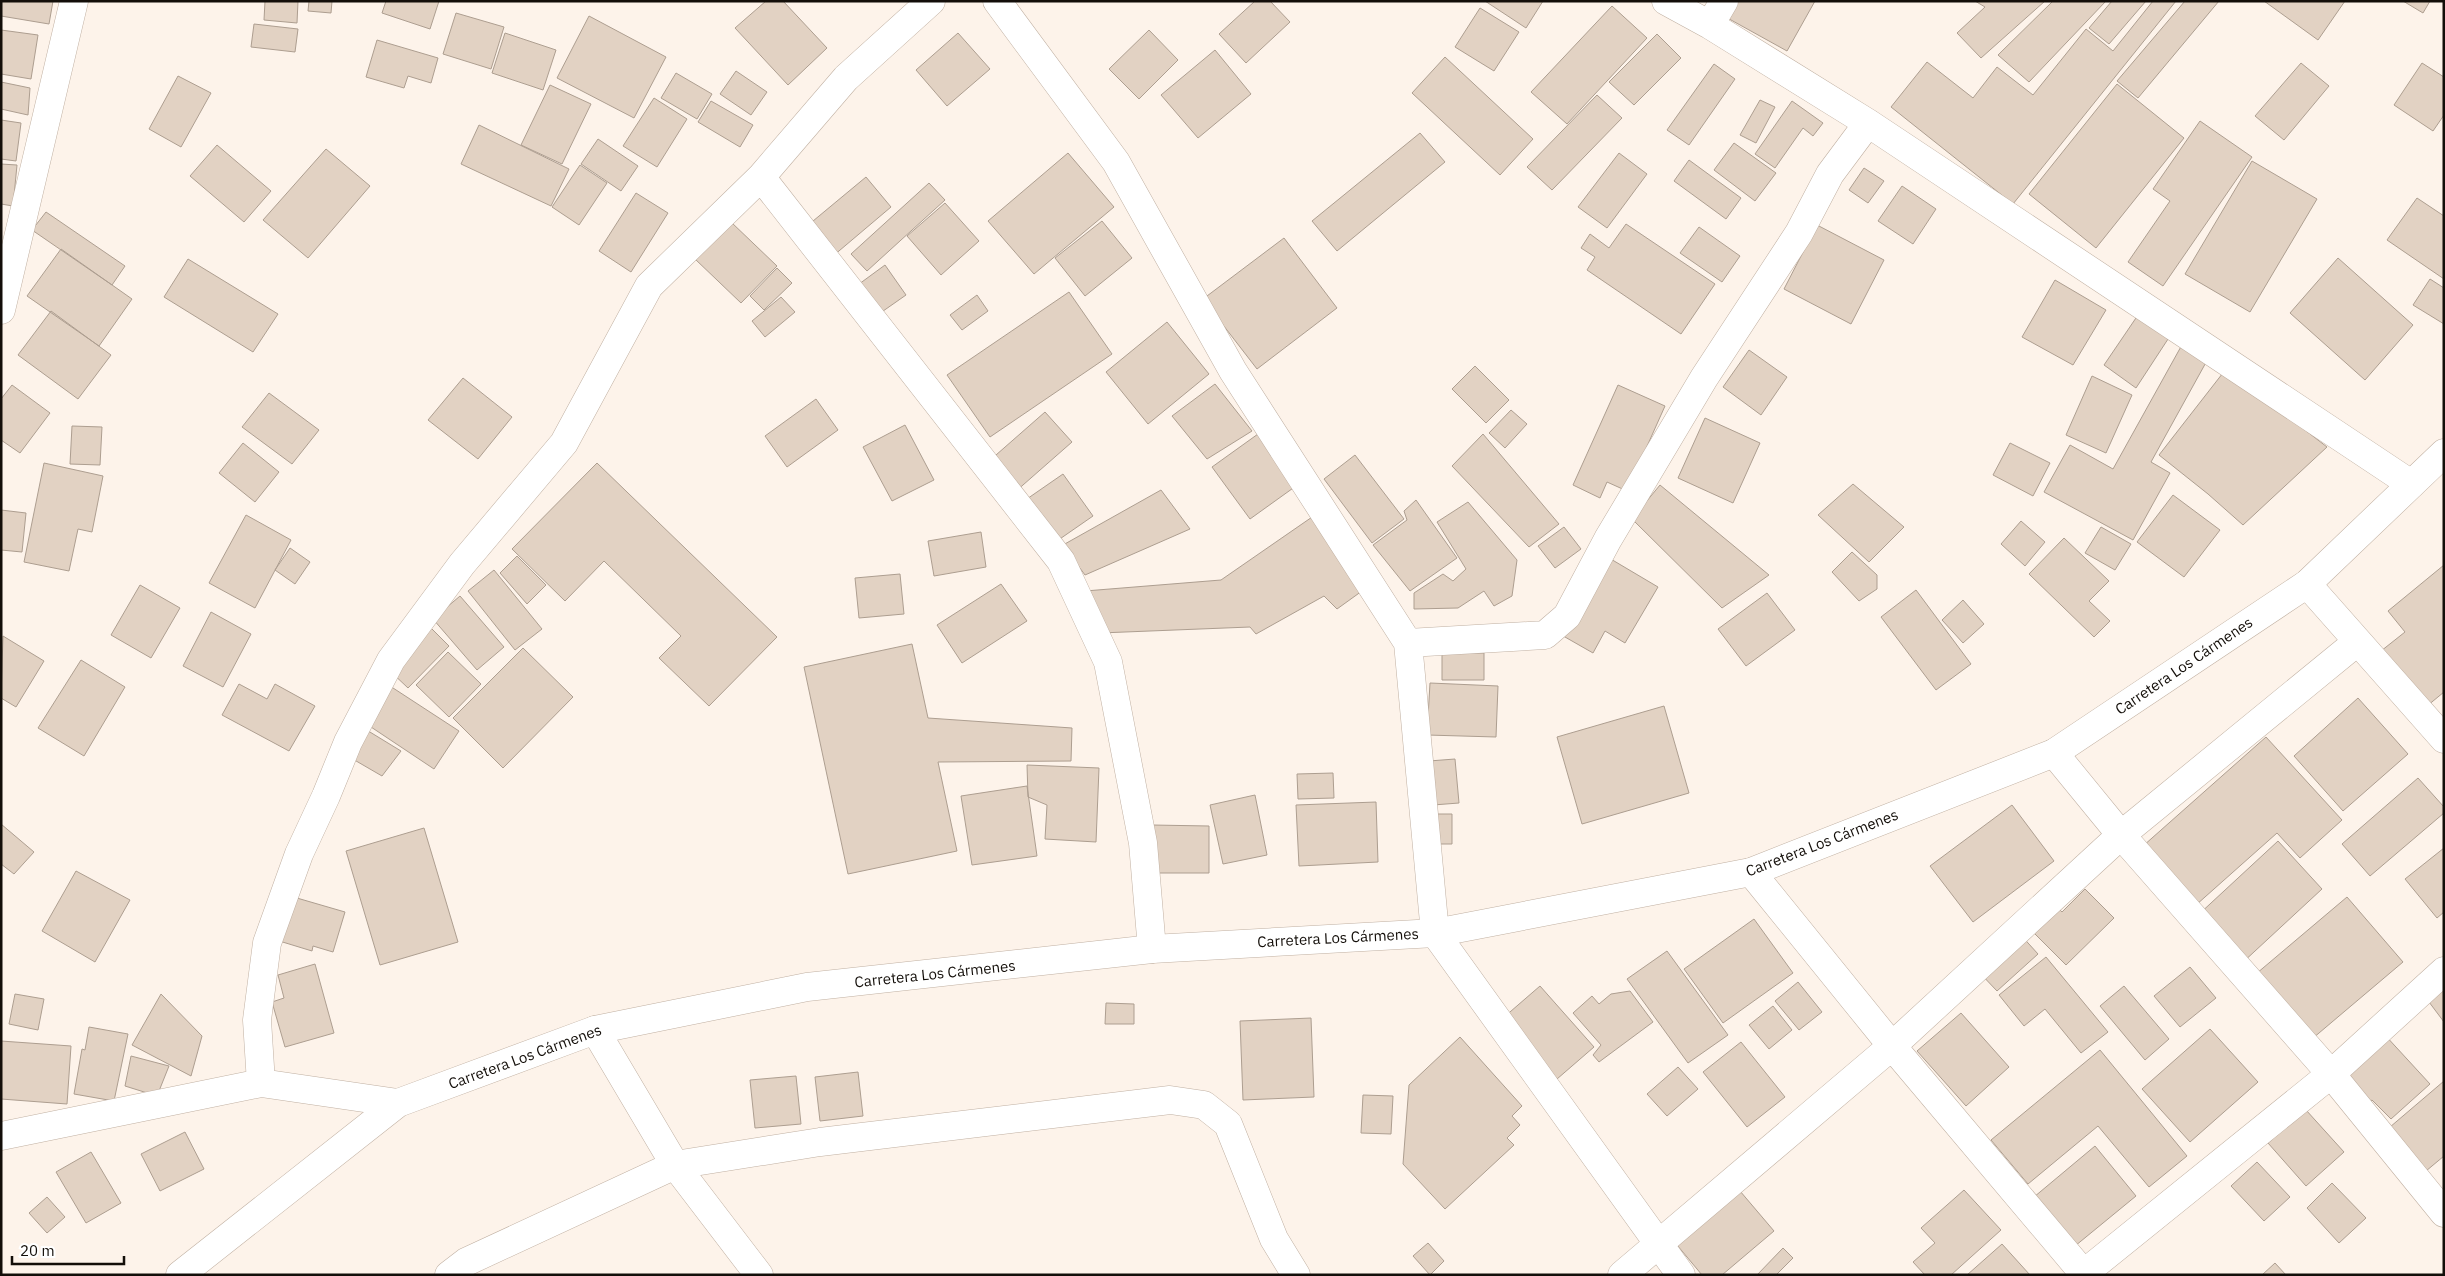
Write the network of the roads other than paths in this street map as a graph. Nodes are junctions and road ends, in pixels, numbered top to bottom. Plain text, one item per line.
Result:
1 (74, 1) edge
2 (931, 1) edge
3 (997, 1) edge
4 (1666, 1) edge
5 (1724, 1) edge
6 (1710, 25) junction
7 (1868, 123) junction
8 (761, 177) junction
9 (1, 310) edge
10 (2444, 453) edge
11 (2411, 484) junction
12 (2307, 584) junction
13 (2357, 642) junction
14 (1408, 643) junction
15 (2444, 739) edge
16 (2054, 753) junction
17 (2121, 835) junction
18 (1751, 872) junction
19 (1435, 933) junction
20 (1152, 949) junction
21 (2444, 970) edge
22 (595, 1030) junction
23 (1892, 1046) junction
24 (2331, 1074) junction
25 (260, 1082) junction
26 (398, 1103) junction
27 (1, 1136) edge
28 (675, 1165) junction
29 (2444, 1213) edge
30 (1658, 1244) junction
31 (464, 1270) edge
32 (2084, 1274) edge
33 (180, 1275) edge
34 (759, 1275) edge
35 (1296, 1275) edge
36 (1622, 1275) edge
37 (1681, 1275) edge

1 - 9 street
2 - 8 street
3 - 14 street
4 - 6 street
5 - 6 street
6 - 7 street
7 - 11 street
7 - 14 street
8 - 20 street
8 - 25 street
10 - 11 street, Carretera Los Cármenes
11 - 12 street, Carretera Los Cármenes
12 - 13 street
12 - 16 street, Carretera Los Cármenes
13 - 15 street
13 - 17 street
14 - 19 street
16 - 17 street
16 - 18 street, Carretera Los Cármenes
17 - 23 street
17 - 24 street
18 - 19 street, Carretera Los Cármenes
18 - 23 street
19 - 20 street, Carretera Los Cármenes
19 - 30 street
20 - 22 street, Carretera Los Cármenes
21 - 24 street
22 - 26 street, Carretera Los Cármenes
22 - 28 street
23 - 30 street
23 - 32 street
24 - 29 street
24 - 32 street
25 - 26 street
25 - 27 street
26 - 33 street, Carretera Los Cármenes
28 - 31 street
28 - 34 street
28 - 35 street
30 - 36 street
30 - 37 street

